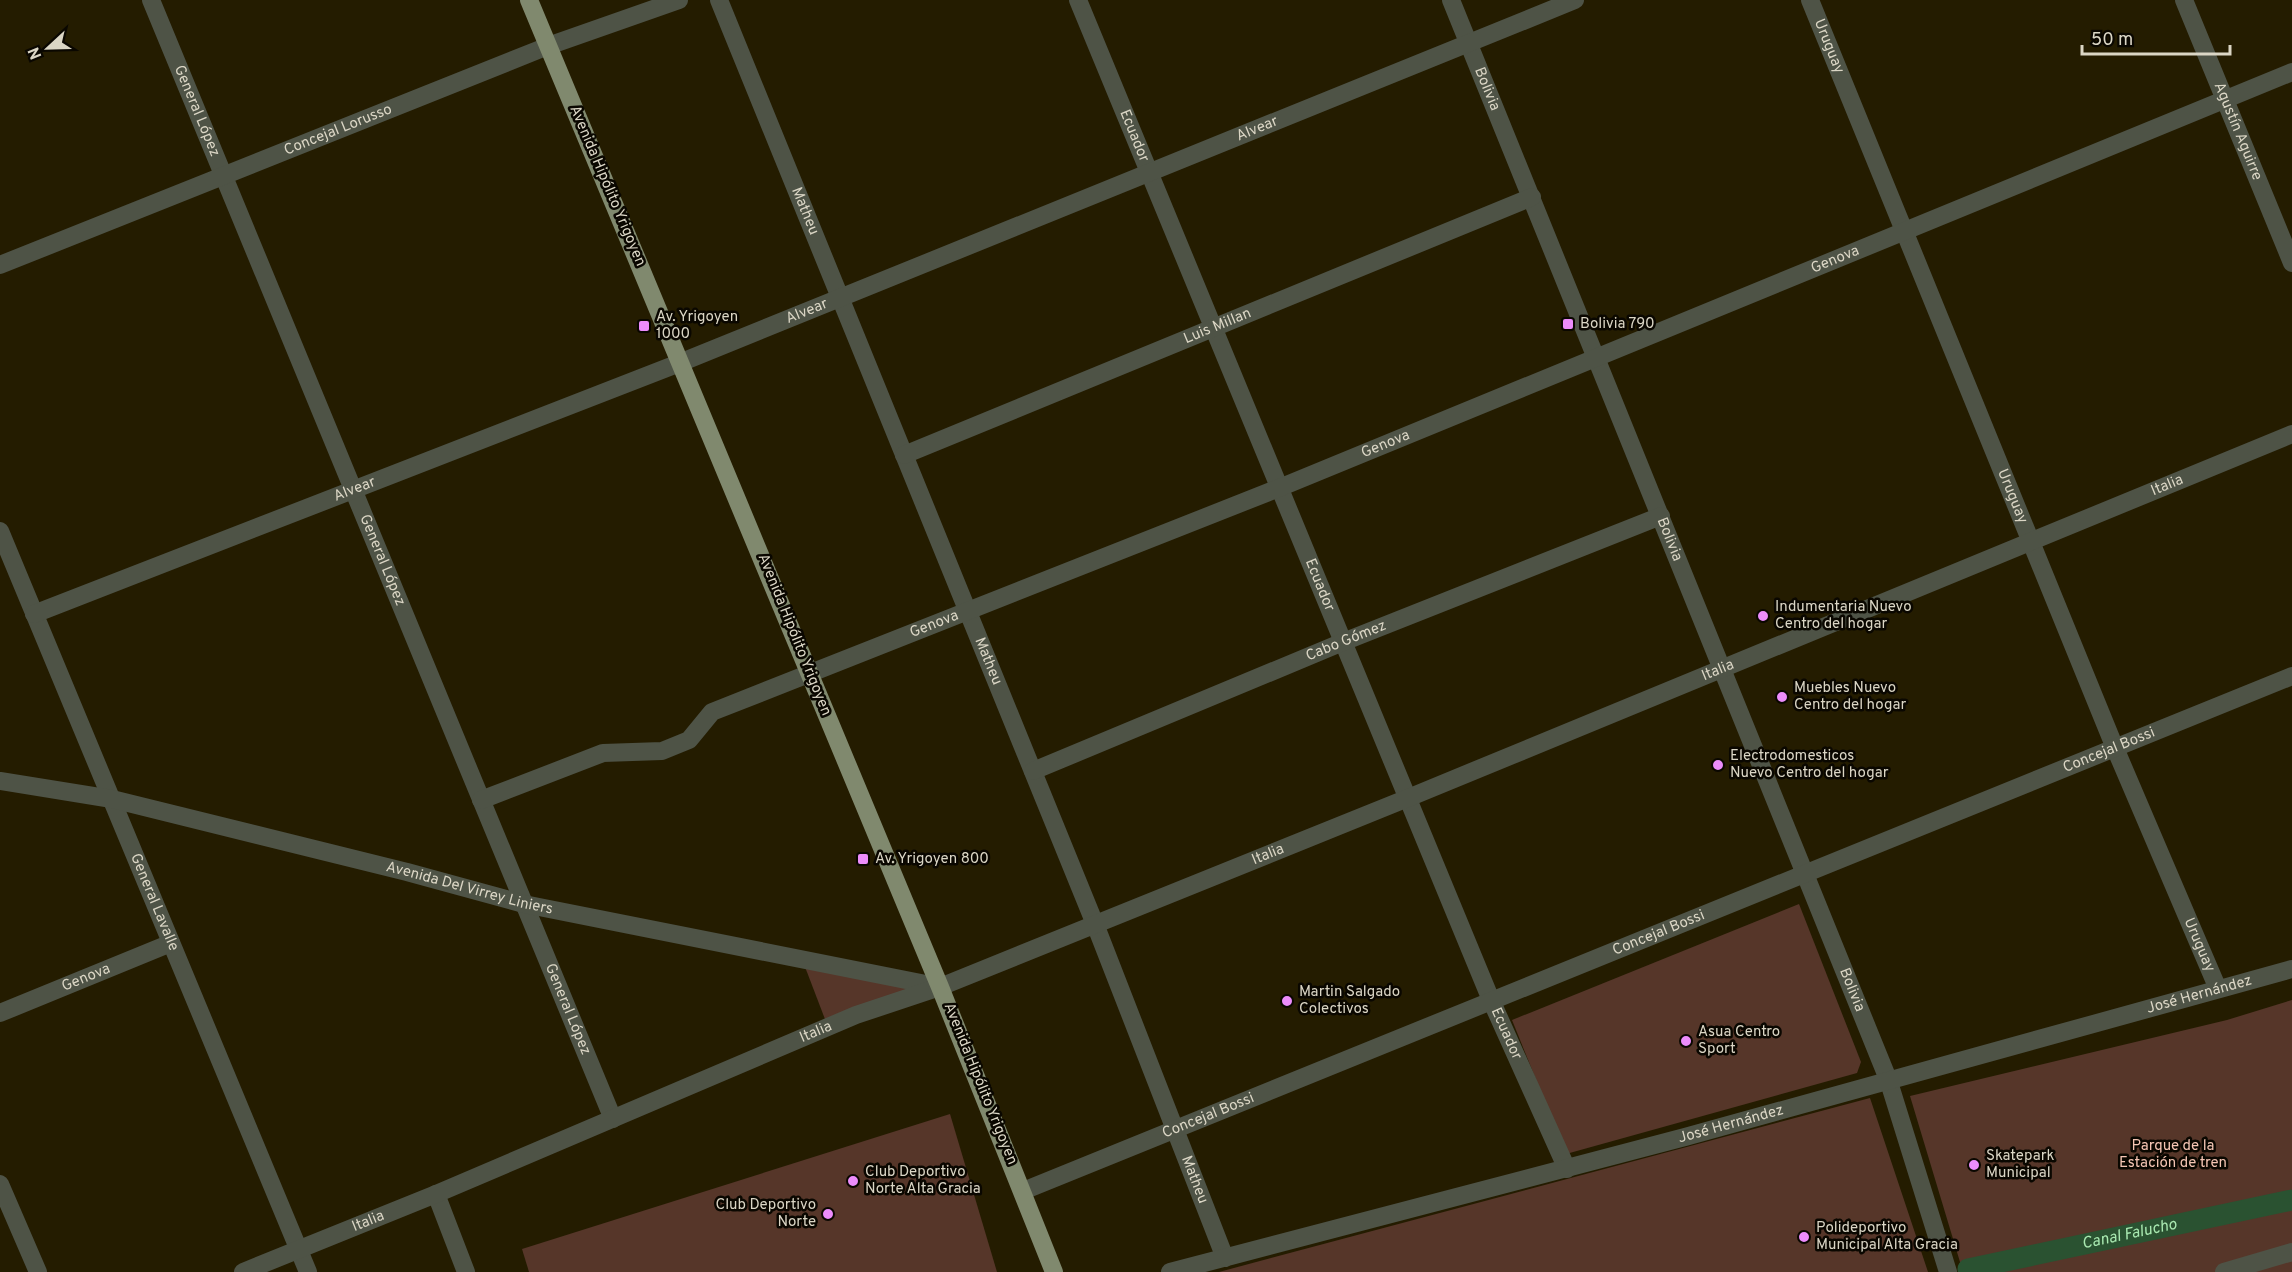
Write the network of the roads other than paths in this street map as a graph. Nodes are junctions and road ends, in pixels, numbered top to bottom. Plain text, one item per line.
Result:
1 (151, 0) edge
2 (529, 0) edge
3 (679, 0) edge
4 (719, 0) edge
5 (1078, 0) edge
6 (1451, 0) edge
7 (1575, 0) edge
8 (1810, 0) edge
9 (2184, 0) edge
10 (1469, 42) junction
11 (548, 46) junction
12 (2292, 72) edge
13 (2224, 99) junction
14 (1149, 174) junction
15 (224, 177) junction
16 (1532, 197) junction
17 (1903, 233) junction
18 (2292, 263) edge
19 (0, 265) edge
20 (839, 297) junction
21 (1213, 328) junction
22 (1598, 358) junction
23 (682, 362) junction
24 (2292, 434) edge
25 (904, 455) junction
26 (1279, 488) junction
27 (353, 490) junction
28 (1661, 516) junction
29 (0, 531) edge
30 (2031, 544) junction
31 (967, 612) junction
32 (34, 614) junction
33 (1343, 642) junction
34 (1724, 670) junction
35 (810, 674) junction
36 (2292, 676) edge
37 (2115, 748) junction
38 (1033, 771) junction
39 (3, 783) edge
40 (1408, 798) junction
41 (112, 799) junction
42 (481, 800) junction
43 (1807, 875) junction
44 (524, 904) junction
45 (1095, 924) junction
46 (171, 943) junction
47 (2292, 969) edge
48 (940, 987) junction
49 (2218, 989) junction
50 (1491, 1000) junction
51 (0, 1013) edge
52 (1888, 1079) junction
53 (613, 1119) junction
54 (1175, 1130) junction
55 (1567, 1168) junction
56 (0, 1184) edge
57 (1023, 1191) junction
58 (436, 1194) junction
59 (299, 1250) junction
60 (2292, 1252) edge
61 (1225, 1258) junction
62 (38, 1272) edge
63 (243, 1272) edge
64 (308, 1272) edge
65 (466, 1272) edge
66 (1054, 1272) edge
67 (1170, 1272) edge
68 (1948, 1272) edge
69 (2224, 1272) edge

1 - 15 street, General López
2 - 11 main road, Avenida Hipólito Yrigoyen
3 - 11 street, Concejal Lorusso
4 - 20 street, Matheu
5 - 14 street, Ecuador
6 - 10 street, Bolivia
7 - 10 street, Alvear
8 - 17 street, Uruguay
9 - 13 street, Agustín Aguirre
10 - 14 street, Alvear
10 - 16 street, Bolivia
11 - 15 street, Concejal Lorusso
11 - 23 main road, Avenida Hipólito Yrigoyen
12 - 13 street, Genova
13 - 17 street, Genova
13 - 18 street, Agustín Aguirre
14 - 20 street, Alvear
14 - 21 street, Ecuador
15 - 19 street, Concejal Lorusso
15 - 27 street, General López
16 - 21 street, Luis Millan
16 - 22 street, Bolivia
17 - 22 street, Genova
17 - 30 street, Uruguay
20 - 23 street, Alvear
20 - 25 street, Matheu
21 - 25 street, Luis Millan
21 - 26 street, Ecuador
22 - 26 street, Genova
22 - 28 street, Bolivia
23 - 27 street, Alvear
23 - 35 main road, Avenida Hipólito Yrigoyen
24 - 30 street, Italia
25 - 31 street, Matheu
26 - 31 street, Genova
26 - 33 street, Ecuador
27 - 32 street, Alvear
27 - 42 street, General López
28 - 33 street, Cabo Gómez
28 - 34 street, Bolivia
29 - 32 street, General Lavalle
30 - 34 street, Italia
30 - 37 street, Uruguay
31 - 35 street, Genova
31 - 38 street, Matheu
32 - 41 street, General Lavalle
33 - 38 street, Cabo Gómez
33 - 40 street, Ecuador
34 - 40 street, Italia
34 - 43 street, Bolivia
35 - 42 street, Genova
35 - 48 main road, Avenida Hipólito Yrigoyen
36 - 37 street, Concejal Bossi
37 - 43 street, Concejal Bossi
37 - 49 street, Uruguay
38 - 45 street, Matheu
39 - 41 street, Avenida Del Virrey Liniers
40 - 45 street, Italia
40 - 50 street, Ecuador
41 - 44 street, Avenida Del Virrey Liniers
41 - 46 street, General Lavalle
42 - 44 street, General López
43 - 50 street, Concejal Bossi
43 - 52 street, Bolivia
44 - 48 street, Avenida Del Virrey Liniers
44 - 53 street, General López
45 - 48 street, Italia
45 - 54 street, Matheu
46 - 51 street, Genova
46 - 59 street, General Lavalle
47 - 49 street, José Hernández
48 - 53 street, Italia
48 - 57 main road, Avenida Hipólito Yrigoyen
49 - 52 street, José Hernández
50 - 54 street, Concejal Bossi
50 - 55 street, Ecuador
52 - 55 street, José Hernández
52 - 68 street, Bolivia
53 - 58 street, Italia
54 - 57 street, Concejal Bossi
54 - 61 street, Matheu
55 - 61 street, José Hernández
56 - 62 street
57 - 66 main road, Avenida Hipólito Yrigoyen
58 - 59 street, Italia
58 - 65 street
59 - 63 street, Italia
59 - 64 street, General Lavalle
60 - 69 street
61 - 67 street, José Hernández

